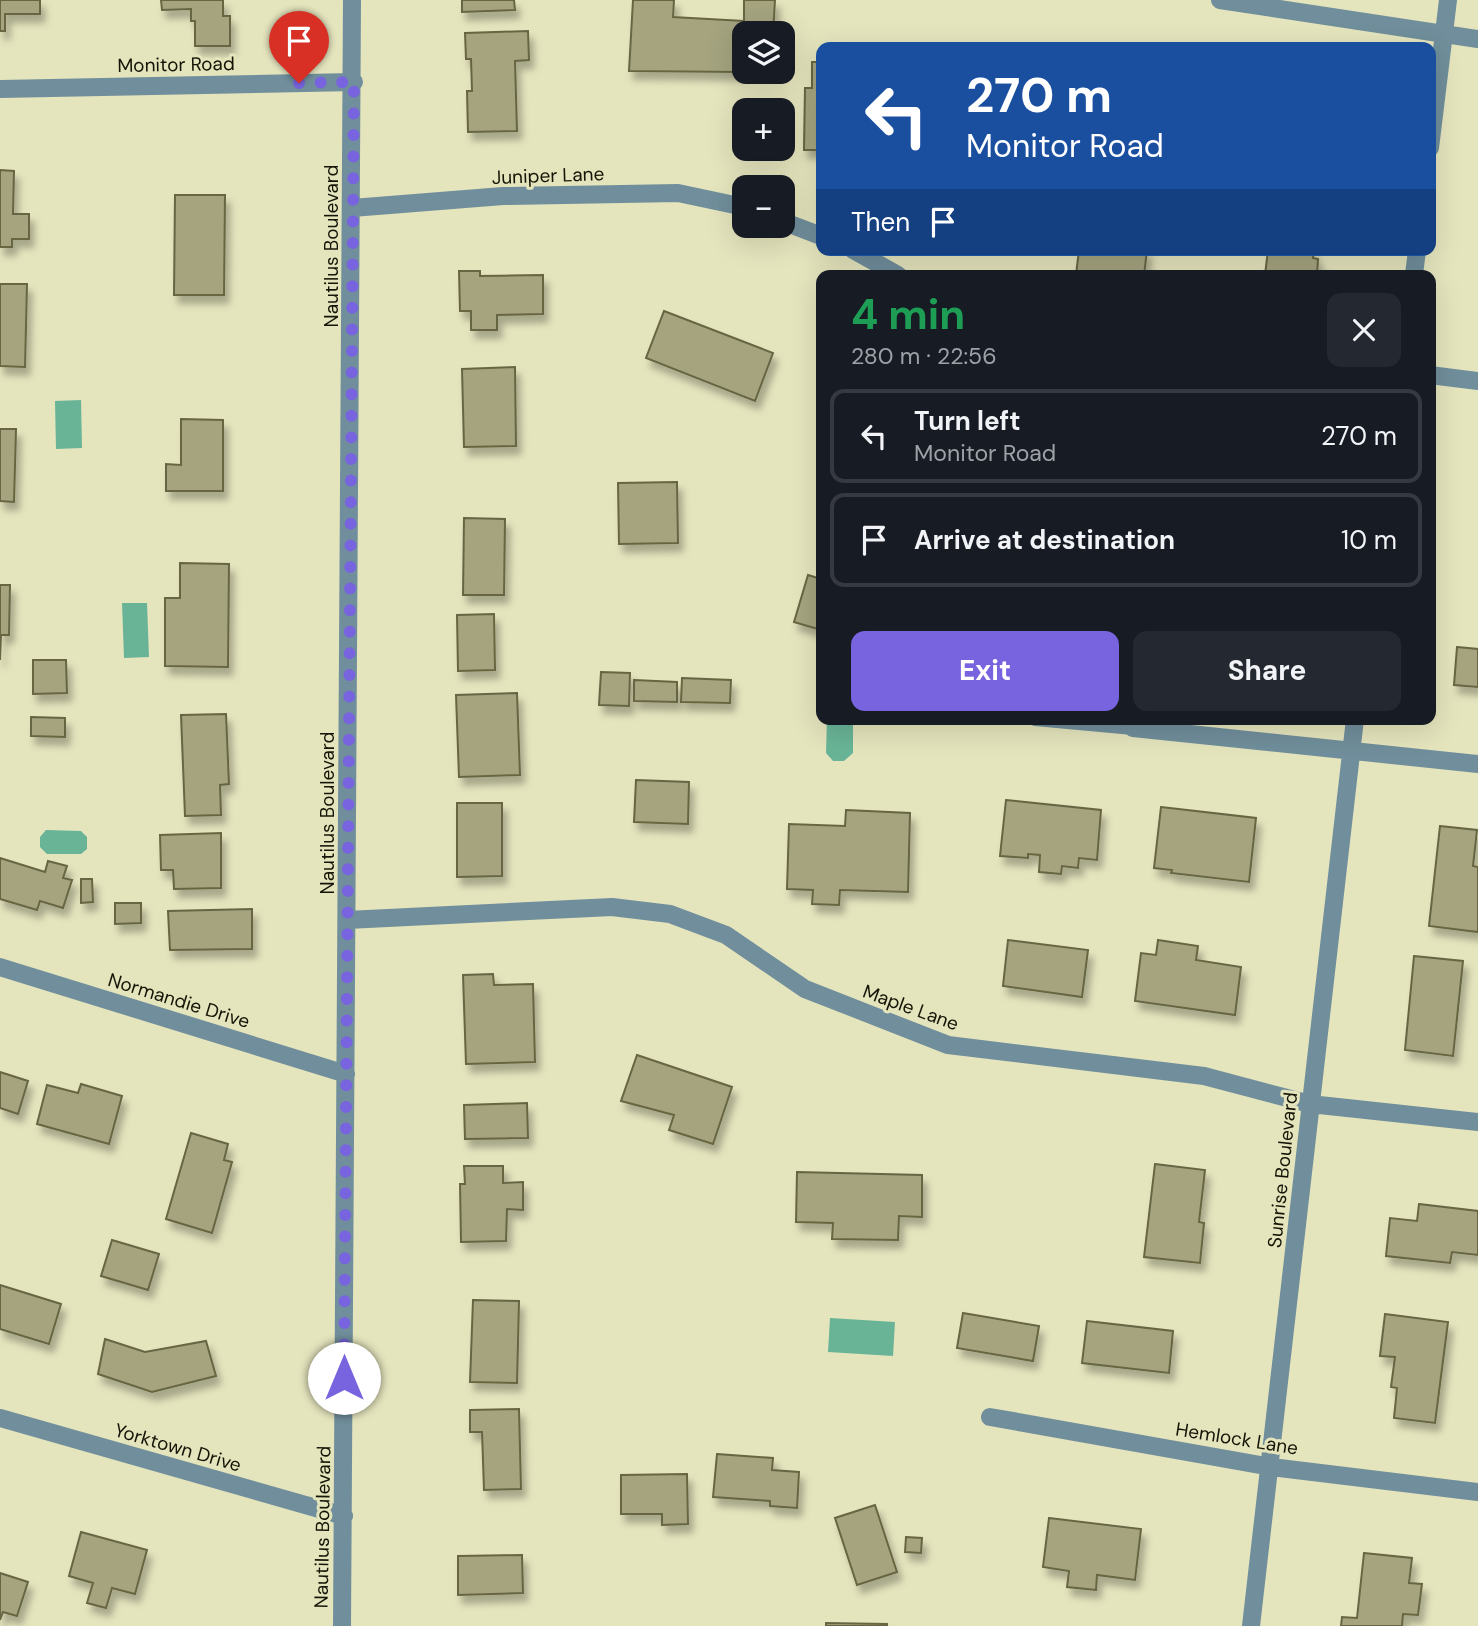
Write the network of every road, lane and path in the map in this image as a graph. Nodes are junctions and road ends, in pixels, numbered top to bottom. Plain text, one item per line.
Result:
1 (352, 0) edge
2 (1220, 0) edge
3 (1448, 0) edge
4 (1444, 36) junction
5 (1478, 39) edge
6 (354, 82) junction
7 (0, 89) edge
8 (1436, 100) edge
9 (732, 204) edge
10 (352, 208) junction
11 (795, 225) edge
12 (816, 234) edge
13 (864, 256) edge
14 (889, 270) edge
15 (1436, 376) edge
16 (1478, 381) edge
17 (1100, 725) edge
18 (1354, 725) edge
19 (1133, 728) joint
20 (1350, 751) junction
21 (1478, 764) edge
22 (347, 920) junction
23 (0, 967) edge
24 (346, 1074) junction
25 (1310, 1104) junction
26 (1478, 1122) edge
27 (990, 1417) dead end
28 (0, 1418) edge
29 (1271, 1467) junction
30 (1478, 1492) edge
31 (344, 1516) junction
32 (342, 1626) edge
33 (1251, 1626) edge

1 - 6 street, Nautilus Boulevard
2 - 4 street
3 - 4 street
4 - 5 street
4 - 8 street
6 - 7 street, Monitor Road
6 - 10 street, Nautilus Boulevard
9 - 10 street, Juniper Lane
10 - 22 street, Nautilus Boulevard
11 - 12 street
13 - 14 street
15 - 16 street
17 - 19 lane
18 - 20 street, Sunrise Boulevard
19 - 20 street
20 - 21 street
20 - 25 street, Sunrise Boulevard
22 - 24 street, Nautilus Boulevard
22 - 25 street, Maple Lane
23 - 24 street, Normandie Drive
24 - 31 street, Nautilus Boulevard
25 - 26 street, Maple Lane
25 - 29 street, Sunrise Boulevard
27 - 29 street, Hemlock Lane
28 - 31 street, Yorktown Drive
29 - 30 street, Hemlock Lane
29 - 33 street, Sunrise Boulevard
31 - 32 street, Nautilus Boulevard

